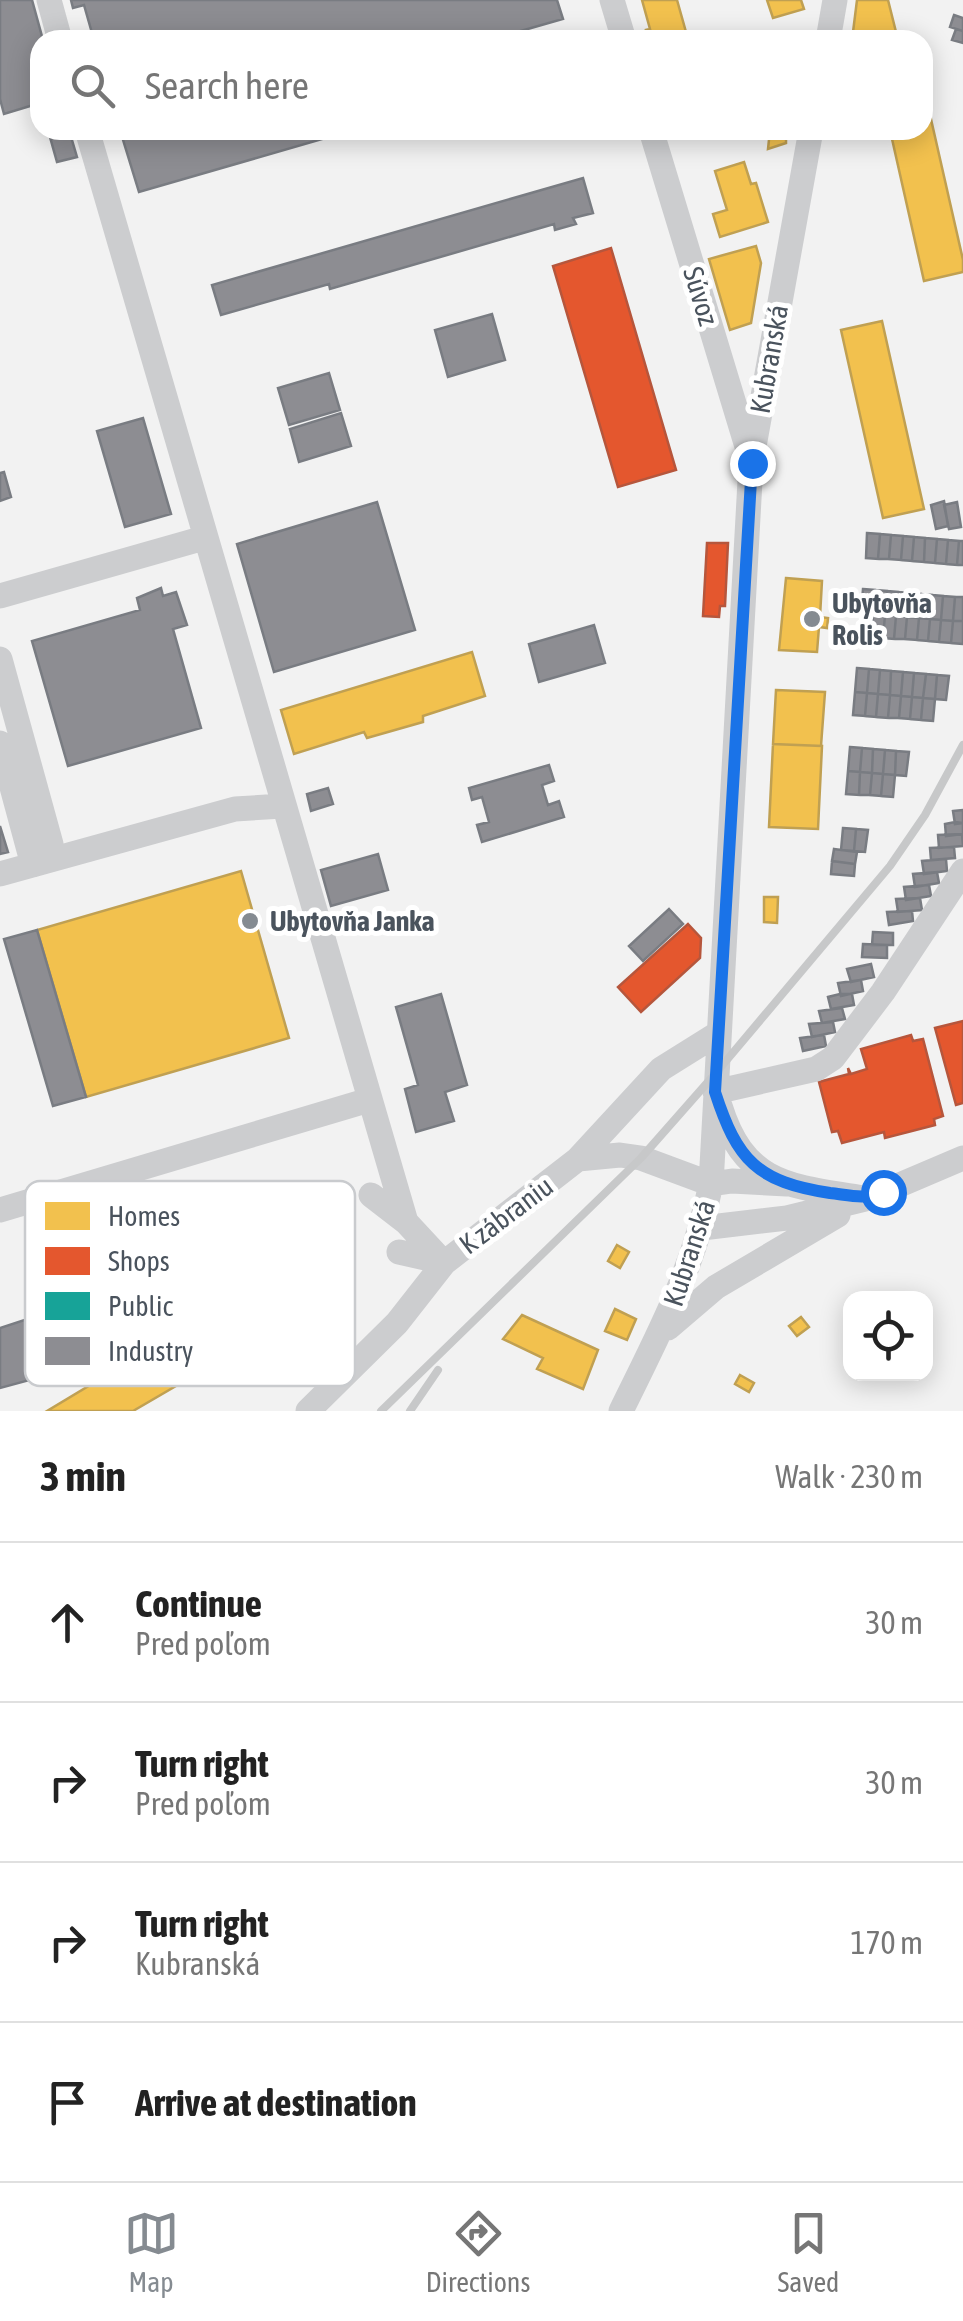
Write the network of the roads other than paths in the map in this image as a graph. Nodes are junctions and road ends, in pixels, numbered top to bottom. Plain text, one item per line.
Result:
1 (48, 0) edge
2 (612, 0) edge
3 (836, 0) edge
4 (57, 30) edge
5 (621, 30) edge
6 (830, 30) edge
7 (90, 140) edge
8 (654, 140) edge
9 (809, 140) edge
10 (752, 463) junction
11 (204, 538) junction
12 (0, 596) edge
13 (0, 659) edge
14 (0, 743) edge
15 (282, 806) junction
16 (51, 844) dead end
17 (33, 864) junction
18 (963, 871) edge
19 (0, 874) edge
20 (718, 1034) junction
21 (715, 1092) junction
22 (369, 1100) junction
23 (963, 1158) edge
24 (578, 1159) junction
25 (97, 1181) edge
26 (711, 1184) junction
27 (787, 1184) junction
28 (372, 1195) dead end
29 (869, 1198) junction
30 (25, 1203) edge
31 (0, 1210) edge
32 (406, 1222) junction
33 (702, 1228) junction
34 (399, 1252) dead end
35 (444, 1262) junction
36 (658, 1337) junction
37 (355, 1365) edge
38 (333, 1386) edge
39 (308, 1411) edge
40 (621, 1411) edge

1 - 4 street
2 - 5 street
3 - 6 street
7 - 11 street
8 - 10 street, Súvoz
9 - 10 street, Kubranská
10 - 20 street, Kubranská
11 - 12 street
11 - 15 street
13 - 16 street
14 - 17 street
15 - 17 street
15 - 22 street
17 - 19 street
18 - 21 street
20 - 21 street, Kubranská
20 - 24 street, K zábraniu
21 - 26 street, Kubranská
21 - 27 street
22 - 25 street
22 - 32 street
23 - 29 street
24 - 26 street
24 - 35 street, K zábraniu
26 - 27 street
26 - 33 street, Kubranská
27 - 29 street
28 - 32 street
29 - 33 street
29 - 36 street
30 - 31 street
32 - 35 street
33 - 36 street, Kubranská
34 - 35 street
35 - 37 street, K zábraniu
36 - 40 street, Kubranská
38 - 39 street, K zábraniu

